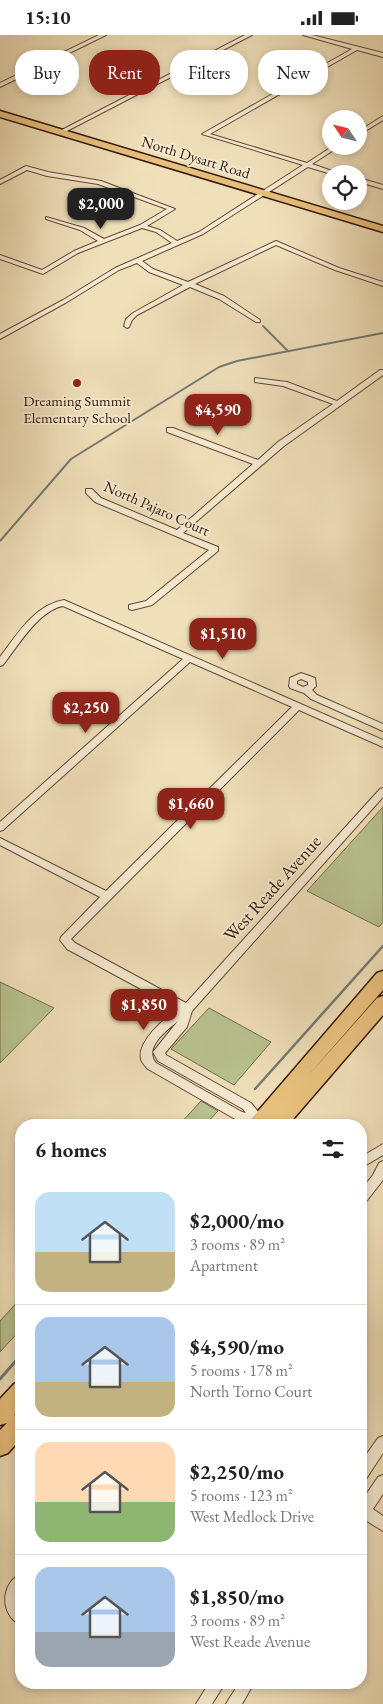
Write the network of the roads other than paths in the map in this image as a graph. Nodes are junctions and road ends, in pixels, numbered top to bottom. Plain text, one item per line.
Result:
1 (89, 35) edge
2 (249, 35) edge
3 (306, 35) edge
4 (101, 36) edge
5 (358, 48) junction
6 (383, 55) edge
7 (0, 85) edge
8 (0, 114) edge
9 (383, 118) edge
10 (368, 127) edge
11 (61, 132) junction
12 (323, 155) edge
13 (307, 165) junction
14 (322, 169) edge
15 (0, 182) edge
16 (367, 182) edge
17 (383, 187) edge
18 (263, 193) junction
19 (48, 218) dead end
20 (142, 226) junction
21 (383, 229) edge
22 (103, 241) junction
23 (178, 244) junction
24 (0, 257) edge
25 (138, 260) junction
26 (191, 283) junction
27 (383, 284) edge
28 (258, 321) dead end
29 (127, 326) dead end
30 (0, 337) edge
31 (383, 371) edge
32 (258, 380) dead end
33 (339, 404) junction
34 (170, 431) dead end
35 (258, 463) junction
36 (89, 491) dead end
37 (178, 533) junction
38 (132, 607) dead end
39 (189, 658) junction
40 (0, 663) edge
41 (306, 689) dead end
42 (298, 706) junction
43 (383, 728) edge
44 (383, 744) edge
45 (383, 791) edge
46 (0, 828) edge
47 (0, 841) edge
48 (106, 896) junction
49 (383, 978) edge
50 (383, 1003) edge
51 (187, 1009) junction
52 (172, 1028) junction
53 (146, 1052) junction
54 (159, 1052) junction
55 (248, 1119) edge
56 (257, 1119) edge
57 (263, 1119) edge
58 (282, 1119) edge
59 (383, 1149) edge
60 (367, 1159) edge
61 (383, 1166) edge
62 (367, 1191) edge
63 (15, 1398) edge
64 (0, 1415) edge
65 (15, 1429) edge
66 (383, 1442) edge
67 (0, 1446) edge
68 (367, 1465) edge
69 (383, 1482) edge
70 (367, 1504) edge
71 (367, 1514) edge
72 (383, 1524) edge
73 (15, 1586) edge
74 (15, 1614) edge
75 (214, 1689) edge
76 (243, 1689) edge
77 (203, 1704) edge
78 (233, 1704) edge

1 - 4 street
2 - 11 street
3 - 5 street
4 - 7 street
5 - 6 street
5 - 13 street
8 - 11 main road, North Dysart Road
9 - 10 street
11 - 18 main road, North Dysart Road
12 - 13 street
13 - 14 street
13 - 18 street
15 - 20 street
16 - 17 street
18 - 21 main road, North Dysart Road
18 - 23 street
19 - 22 street
20 - 22 street
20 - 23 street
22 - 24 street
23 - 25 street
25 - 26 street
25 - 30 street
26 - 27 street
26 - 28 street
26 - 29 street
31 - 33 street
32 - 33 street
33 - 35 street
34 - 35 street
35 - 37 street
36 - 37 street, North Pajaro Court
37 - 38 street, North Pajaro Court
39 - 40 street
39 - 42 street
39 - 46 street
41 - 43 street
42 - 44 street
42 - 48 street
45 - 51 street, West Reade Avenue
47 - 48 street
48 - 51 street
49 - 57 main road
50 - 58 main road
51 - 52 street, West Reade Avenue
52 - 53 street, West Reade Avenue
52 - 54 street, West Reade Avenue
53 - 54 street
53 - 55 street
54 - 56 street
59 - 60 street
61 - 62 street
63 - 64 main road
65 - 67 main road
66 - 68 street
69 - 70 street
71 - 72 street
73 - 74 street
75 - 77 street
76 - 78 street

